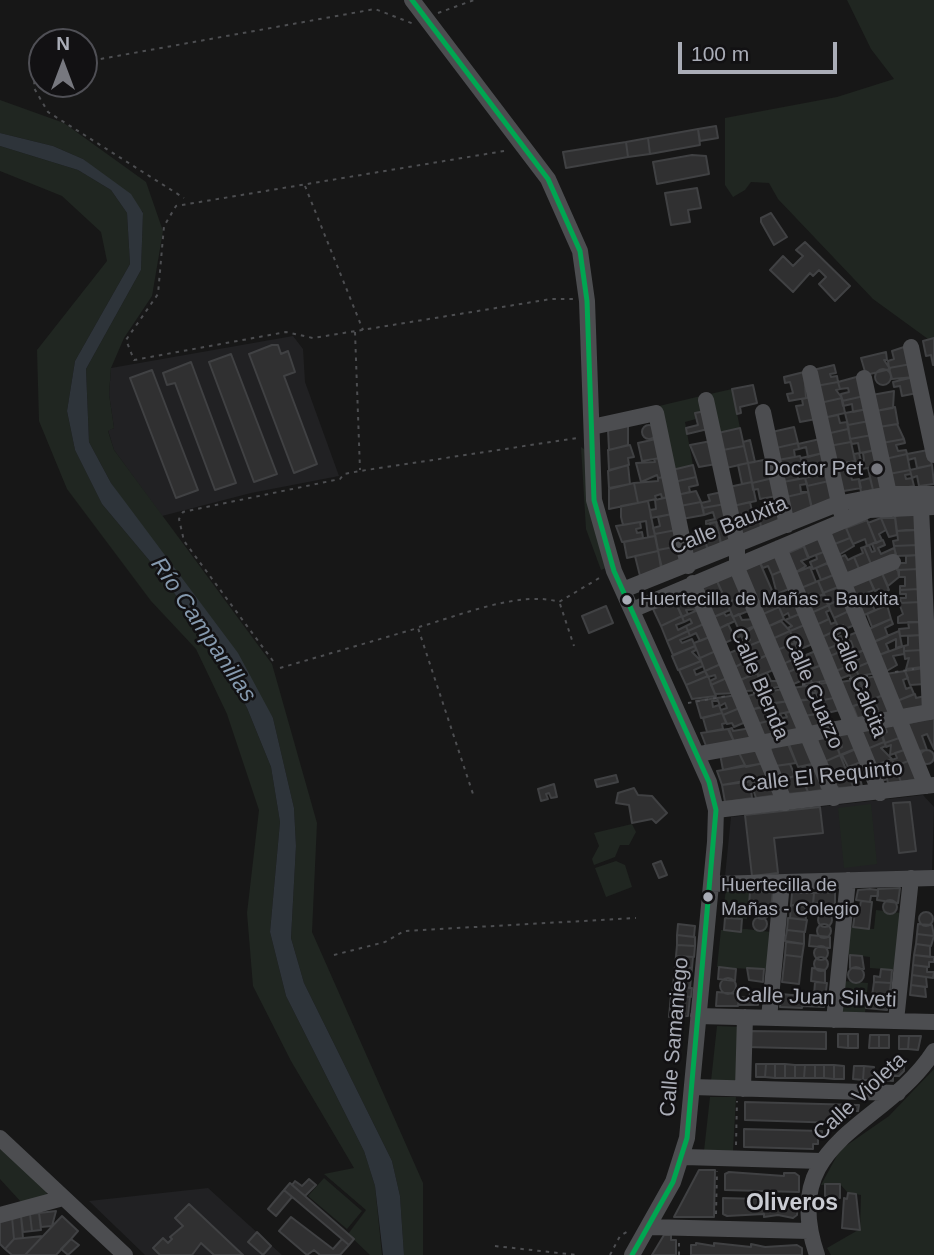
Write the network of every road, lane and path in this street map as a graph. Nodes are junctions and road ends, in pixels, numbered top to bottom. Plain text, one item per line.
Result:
1 (412, 0) edge
2 (474, 0) edge
3 (437, 13) dead end
4 (416, 24) dead end
5 (98, 59) edge
6 (40, 98) edge
7 (504, 151) dead end
8 (304, 185) junction
9 (184, 198) dead end
10 (587, 301) junction
11 (363, 330) junction
12 (355, 331) junction
13 (912, 347) dead end
14 (810, 373) dead end
15 (864, 378) dead end
16 (706, 400) dead end
17 (763, 412) dead end
18 (592, 427) junction
19 (575, 438) dead end
20 (934, 455) edge
21 (360, 471) junction
22 (889, 494) junction
23 (934, 494) edge
24 (838, 504) junction
25 (928, 507) edge
26 (844, 520) junction
27 (787, 525) junction
28 (822, 530) junction
29 (737, 546) junction
30 (779, 548) junction
31 (893, 562) dead end
32 (737, 564) junction
33 (688, 566) junction
34 (604, 575) dead end
35 (648, 581) junction
36 (844, 582) junction
37 (693, 583) junction
38 (623, 590) junction
39 (657, 599) junction
40 (559, 602) junction
41 (632, 610) junction
42 (418, 628) junction
43 (574, 646) dead end
44 (273, 661) dead end
45 (280, 668) dead end
46 (915, 668) dead end
47 (879, 674) dead end
48 (885, 674) dead end
49 (839, 681) dead end
50 (823, 682) dead end
51 (790, 687) dead end
52 (773, 689) dead end
53 (744, 695) dead end
54 (727, 696) dead end
55 (684, 698) dead end
56 (932, 712) edge
57 (899, 718) junction
58 (854, 726) junction
59 (807, 735) junction
60 (762, 743) junction
61 (699, 754) junction
62 (930, 786) edge
63 (880, 793) junction
64 (473, 794) dead end
65 (834, 798) junction
66 (785, 803) junction
67 (716, 810) junction
68 (911, 878) junction
69 (934, 878) edge
70 (848, 880) junction
71 (782, 883) junction
72 (711, 884) junction
73 (636, 918) dead end
74 (334, 955) dead end
75 (698, 1016) junction
76 (745, 1017) junction
77 (769, 1018) junction
78 (834, 1020) junction
79 (896, 1021) junction
80 (934, 1022) edge
81 (934, 1051) edge
82 (692, 1087) junction
83 (740, 1089) junction
84 (898, 1093) junction
85 (0, 1138) edge
86 (684, 1157) junction
87 (717, 1159) junction
88 (736, 1160) junction
89 (821, 1161) junction
90 (63, 1198) junction
91 (0, 1215) edge
92 (649, 1227) junction
93 (716, 1229) junction
94 (626, 1230) dead end
95 (809, 1231) junction
96 (495, 1246) dead end
97 (125, 1255) edge
98 (577, 1255) edge
99 (610, 1255) edge
100 (632, 1255) edge
101 (817, 1255) edge

1 - 10 street
2 - 3 path
4 - 5 path
6 - 9 path
7 - 8 path
8 - 11 path
8 - 12 path
10 - 11 path
10 - 18 street
11 - 12 path
12 - 21 path
13 - 20 street
14 - 24 street
15 - 22 street
16 - 29 street
17 - 27 street
18 - 33 street
18 - 38 street
19 - 21 path
21 - 44 path
22 - 23 street, Calle Bauxita
22 - 24 street, Calle Bauxita
24 - 26 street
24 - 27 street, Calle Bauxita
25 - 26 street, Calle Bauxita
25 - 56 street
26 - 28 street, Calle Bauxita
27 - 29 street, Calle Bauxita
28 - 30 street, Calle Bauxita
28 - 36 street
29 - 32 street
29 - 33 street, Calle Bauxita
30 - 32 street, Calle Bauxita
30 - 58 street, Calle Calcita
31 - 36 street
32 - 37 street, Calle Bauxita
32 - 59 street, Calle Cuarzo
33 - 35 street, Calle Bauxita
34 - 40 path
35 - 38 street, Calle Bauxita
35 - 39 street
36 - 57 street
37 - 39 street, Calle Bauxita
37 - 60 street, Calle Blenda
38 - 41 street
39 - 41 street, Calle Bauxita
40 - 42 path
40 - 43 path
41 - 61 street
42 - 45 path
42 - 64 path
46 - 48 path
47 - 49 path
50 - 51 path
52 - 53 path
54 - 55 path
56 - 57 street
57 - 58 street
57 - 62 street
58 - 59 street
58 - 63 street, Calle Calcita
59 - 60 street
59 - 65 street, Calle Cuarzo
60 - 61 street
60 - 66 street, Calle Blenda
61 - 67 street
62 - 63 street, Calle El Requinto
63 - 65 street, Calle El Requinto
65 - 66 street, Calle El Requinto
66 - 67 street, Calle El Requinto
67 - 72 street, Calle Samaniego
68 - 69 street
68 - 70 street
68 - 79 street
70 - 71 street
70 - 78 street
71 - 72 street
71 - 77 street
72 - 75 street, Calle Samaniego
73 - 74 path
75 - 76 street, Calle Juan Silveti
75 - 82 street, Calle Samaniego
76 - 77 street, Calle Juan Silveti
76 - 83 street
77 - 78 street, Calle Juan Silveti
78 - 79 street, Calle Juan Silveti
79 - 80 street, Calle Juan Silveti
81 - 84 street, Calle Violeta
82 - 83 street
82 - 86 street, Calle Samaniego
83 - 84 street
83 - 88 path
84 - 89 street, Calle Violeta
85 - 90 street
86 - 87 street
86 - 92 street, Calle Samaniego
87 - 88 street
87 - 93 path
88 - 89 street
89 - 95 street, Calle Violeta
90 - 91 street
90 - 97 street
92 - 93 street
92 - 100 street, Calle Samaniego
93 - 95 street
94 - 99 path
95 - 101 street, Calle Violeta
96 - 98 path

